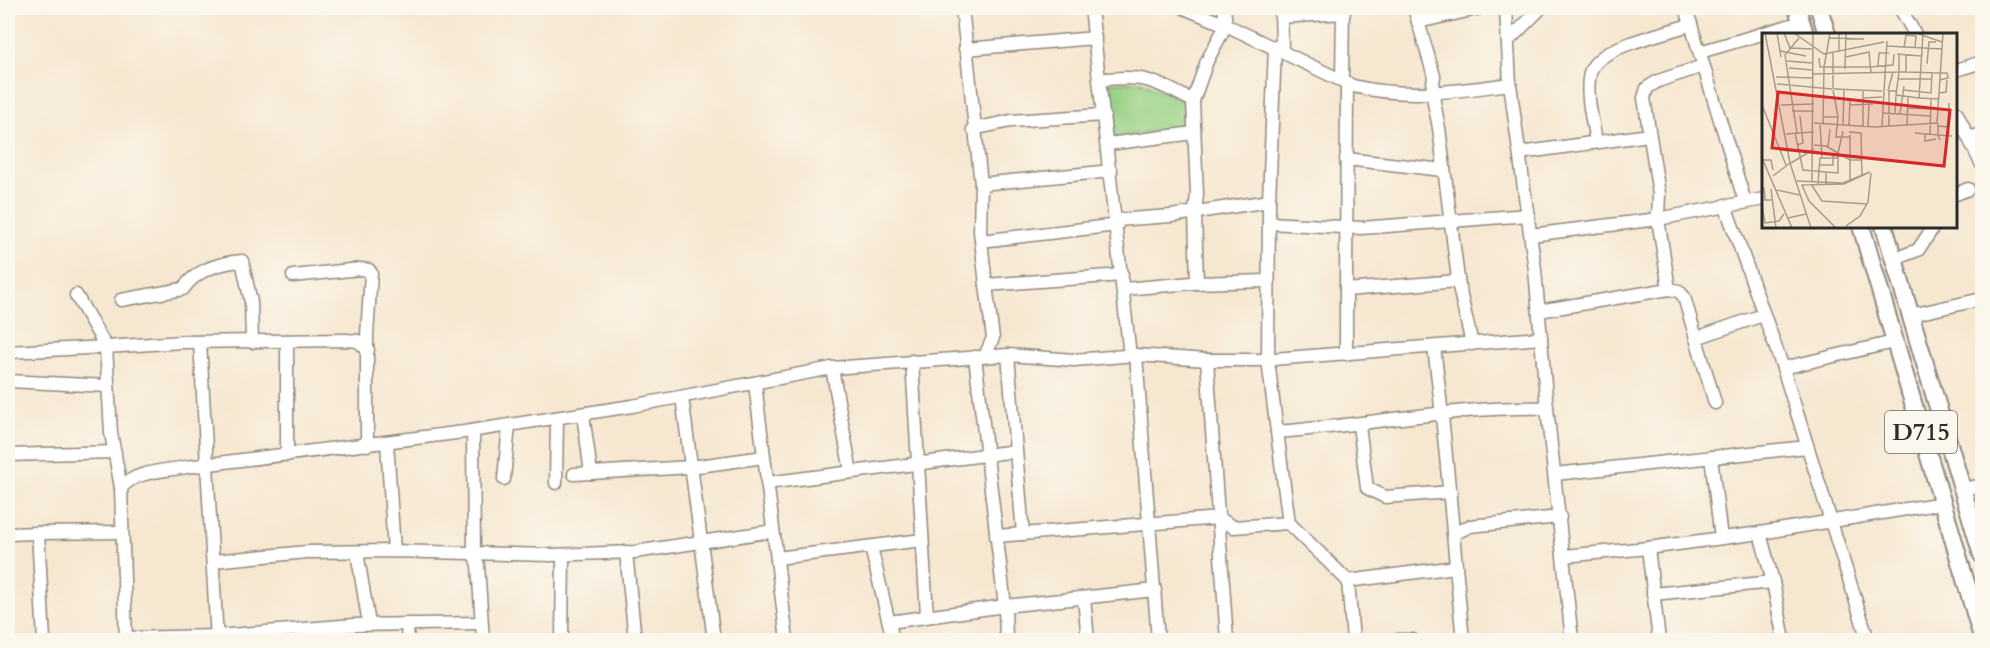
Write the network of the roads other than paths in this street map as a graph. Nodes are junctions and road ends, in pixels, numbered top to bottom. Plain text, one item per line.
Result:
1 (962, 8) edge
2 (1091, 8) edge
3 (1184, 8) edge
4 (1224, 8) edge
5 (1414, 8) edge
6 (1481, 8) edge
7 (1506, 8) edge
8 (1540, 8) edge
9 (1686, 8) edge
10 (1819, 8) edge
11 (1900, 8) edge
12 (1343, 10) edge
13 (1281, 12) edge
14 (1801, 21) edge
15 (1418, 22) junction
16 (1691, 24) junction
17 (1226, 25) junction
18 (1827, 33) edge
19 (1914, 33) edge
20 (1095, 38) junction
21 (1508, 41) junction
22 (965, 49) junction
23 (1279, 49) junction
24 (1700, 52) junction
25 (1983, 62) edge
26 (1703, 66) junction
27 (1957, 70) edge
28 (1100, 81) junction
29 (1344, 81) junction
30 (1510, 84) junction
31 (1432, 93) junction
32 (1193, 101) junction
33 (1957, 114) edge
34 (1104, 115) junction
35 (973, 129) junction
36 (1194, 133) junction
37 (1983, 134) edge
38 (1649, 135) junction
39 (1969, 138) junction
40 (1596, 142) junction
41 (1108, 144) junction
42 (1520, 153) junction
43 (1346, 159) junction
44 (1983, 165) edge
45 (1443, 170) junction
46 (1111, 171) junction
47 (981, 184) junction
48 (1968, 189) dead end
49 (1957, 194) edge
50 (1762, 199) edge
51 (1269, 201) junction
52 (1745, 202) junction
53 (1725, 205) junction
54 (1195, 212) junction
55 (1528, 215) junction
56 (1658, 219) junction
57 (1451, 222) junction
58 (1116, 223) junction
59 (1269, 223) junction
60 (1345, 227) junction
61 (1862, 228) edge
62 (1885, 228) edge
63 (1933, 228) edge
64 (1531, 235) junction
65 (981, 241) junction
66 (1894, 259) junction
67 (293, 276) dead end
68 (1122, 276) junction
69 (1268, 281) junction
70 (1458, 281) junction
71 (1197, 283) junction
72 (986, 285) junction
73 (1124, 289) junction
74 (1670, 289) junction
75 (1346, 290) junction
76 (76, 295) dead end
77 (1983, 299) edge
78 (122, 300) dead end
79 (1539, 310) junction
80 (1763, 315) junction
81 (1911, 315) junction
82 (1541, 338) junction
83 (1696, 338) junction
84 (287, 341) junction
85 (200, 342) junction
86 (252, 342) junction
87 (1894, 342) junction
88 (1472, 344) junction
89 (106, 347) junction
90 (1434, 348) junction
91 (368, 350) junction
92 (8, 352) edge
93 (1346, 354) junction
94 (1008, 355) junction
95 (1133, 355) junction
96 (980, 356) junction
97 (1207, 360) junction
98 (1268, 360) junction
99 (912, 361) junction
100 (832, 368) junction
101 (1783, 368) junction
102 (8, 381) edge
103 (755, 384) junction
104 (107, 386) junction
105 (682, 397) junction
106 (1715, 403) dead end
107 (1547, 408) junction
108 (1442, 413) junction
109 (583, 414) junction
110 (556, 418) junction
111 (509, 425) junction
112 (1359, 425) junction
113 (473, 431) junction
114 (1277, 432) junction
115 (387, 442) junction
116 (367, 445) junction
117 (1807, 447) junction
118 (1016, 451) junction
119 (115, 452) junction
120 (985, 453) junction
121 (8, 454) edge
122 (286, 455) junction
123 (764, 457) junction
124 (1711, 457) junction
125 (917, 463) junction
126 (206, 465) junction
127 (691, 466) junction
128 (851, 472) junction
129 (591, 473) junction
130 (574, 474) dead end
131 (1555, 474) junction
132 (504, 479) dead end
133 (555, 483) dead end
134 (767, 483) junction
135 (1983, 485) edge
136 (121, 488) junction
137 (1963, 489) junction
138 (1451, 492) junction
139 (1942, 502) junction
140 (1976, 510) edge
141 (1560, 517) junction
142 (1219, 518) junction
143 (1289, 523) junction
144 (1830, 523) junction
145 (1150, 524) junction
146 (773, 531) junction
147 (121, 532) junction
148 (38, 533) junction
149 (1760, 533) junction
150 (8, 534) edge
151 (1023, 534) junction
152 (1453, 534) junction
153 (996, 536) junction
154 (1721, 538) junction
155 (922, 540) junction
156 (702, 543) junction
157 (871, 547) junction
158 (1647, 548) junction
159 (394, 551) junction
160 (357, 552) junction
161 (626, 552) junction
162 (474, 554) junction
163 (563, 555) junction
164 (1983, 555) edge
165 (1564, 556) junction
166 (777, 558) junction
167 (213, 561) junction
168 (1456, 567) junction
169 (1348, 581) junction
170 (1773, 582) junction
171 (1155, 590) junction
172 (1653, 594) junction
173 (1084, 598) junction
174 (1005, 606) junction
175 (927, 616) junction
176 (889, 622) junction
177 (8, 623) edge
178 (482, 623) junction
179 (369, 624) junction
180 (408, 624) junction
181 (290, 634) edge
182 (1983, 637) edge
183 (217, 638) edge
184 (125, 639) edge
185 (9, 640) edge
186 (44, 640) edge
187 (407, 640) edge
188 (483, 640) edge
189 (562, 640) edge
190 (635, 640) edge
191 (714, 640) edge
192 (787, 640) edge
193 (893, 640) edge
194 (1006, 640) edge
195 (1088, 640) edge
196 (1158, 640) edge
197 (1227, 640) edge
198 (1353, 640) edge
199 (1398, 640) edge
200 (1413, 640) edge
201 (1463, 640) edge
202 (1572, 640) edge
203 (1659, 640) edge
204 (1784, 640) edge
205 (1868, 640) edge

1 - 22 street
2 - 20 street
3 - 17 street
4 - 17 street
5 - 15 street
6 - 15 street
7 - 21 street
8 - 21 street
9 - 16 street
10 - 18 highway
11 - 19 street
12 - 13 street
12 - 29 street
13 - 23 street
14 - 24 street
15 - 31 street
16 - 24 street
16 - 40 street
17 - 23 street
17 - 32 street
20 - 22 street
20 - 28 street
21 - 30 street
22 - 35 street
23 - 29 street
23 - 51 street
24 - 26 street
25 - 27 street
26 - 38 street
26 - 52 street
28 - 32 street
28 - 34 street
29 - 31 street
29 - 43 street
30 - 31 street
30 - 42 street
31 - 45 street
32 - 36 street
33 - 39 street
34 - 35 street
34 - 41 street
35 - 47 street
36 - 41 street
36 - 54 street
37 - 39 street
38 - 40 street
38 - 56 street
39 - 44 street
40 - 42 street
41 - 46 street
42 - 55 street
43 - 45 street
43 - 60 street
45 - 57 street
46 - 47 street
46 - 58 street
47 - 65 street
48 - 49 street
50 - 52 street
51 - 54 street
51 - 59 street
52 - 53 street
53 - 56 street
53 - 80 street
54 - 58 street
54 - 71 street
55 - 57 street
55 - 64 street
56 - 64 street
56 - 74 street
57 - 60 street
57 - 70 street
58 - 65 street
58 - 68 street
59 - 60 street
59 - 69 street
60 - 75 street
61 - 87 highway, D715
62 - 66 highway, D715
63 - 66 street
64 - 79 street
65 - 72 street
66 - 81 highway, D715
67 - 91 street
68 - 72 street
68 - 73 street
69 - 71 street
69 - 98 street
70 - 75 street
70 - 88 street
71 - 73 street
72 - 96 street
73 - 95 street
74 - 79 street
74 - 83 street
75 - 93 street
76 - 89 street
77 - 81 street
78 - 86 street
79 - 82 street
80 - 83 street
80 - 101 street
81 - 137 highway, D715
82 - 88 street
82 - 107 street
83 - 106 street
84 - 86 street
84 - 91 street
84 - 122 street
85 - 86 street
85 - 89 street
85 - 126 street
87 - 101 street
87 - 139 highway, D715
88 - 90 street
89 - 92 street
89 - 104 street
90 - 93 street
90 - 108 street
91 - 116 street
93 - 98 street
94 - 95 street
94 - 96 street
94 - 118 street
95 - 97 street
95 - 145 street
96 - 99 street
96 - 120 street
97 - 98 street
97 - 142 street
98 - 114 street
99 - 100 street
99 - 125 street
100 - 103 street
100 - 128 street
101 - 117 street
102 - 104 street
103 - 105 street
103 - 123 street
104 - 119 street
105 - 109 street
105 - 127 street
107 - 108 street
107 - 131 street
108 - 112 street
108 - 138 street
109 - 110 street
109 - 129 street
110 - 111 street
110 - 133 street
111 - 113 street
111 - 132 street
112 - 114 street
112 - 138 street
113 - 115 street
113 - 162 street
114 - 143 street
115 - 116 street
115 - 159 street
116 - 122 street
117 - 124 street
117 - 144 street
118 - 120 street
118 - 151 street
119 - 121 street
119 - 136 street
120 - 125 street
120 - 153 street
122 - 126 street
123 - 127 street
123 - 134 street
124 - 131 street
124 - 154 street
125 - 128 street
125 - 155 street
126 - 136 street
126 - 167 street
127 - 129 street
127 - 156 street
128 - 134 street
129 - 130 street
131 - 141 street
134 - 146 street
135 - 137 street
136 - 147 street
137 - 140 highway, D715
138 - 152 street
139 - 144 street
139 - 182 highway, D715
140 - 164 highway, D715
141 - 152 street
141 - 165 street
142 - 143 street
142 - 145 street
142 - 197 street
143 - 169 street
144 - 149 street
144 - 205 street
145 - 151 street
145 - 171 street
146 - 156 street
146 - 166 street
147 - 148 street
147 - 184 street
148 - 150 street
148 - 186 street
149 - 154 street
149 - 170 street
151 - 153 street
152 - 168 street
153 - 174 street
154 - 158 street
155 - 157 street
155 - 175 street
156 - 161 street
156 - 191 street
157 - 166 street
157 - 176 street
158 - 165 street
158 - 172 street
159 - 160 street
159 - 162 street
160 - 167 street
160 - 179 street
161 - 163 street
161 - 190 street
162 - 163 street
162 - 178 street
163 - 189 street
165 - 202 street
166 - 192 street
167 - 183 street
168 - 169 street
168 - 201 street
169 - 198 street
170 - 172 street
170 - 204 street
171 - 173 street
171 - 196 street
172 - 203 street
173 - 174 street
173 - 195 street
174 - 175 street
174 - 194 street
175 - 176 street
176 - 193 street
177 - 185 street
178 - 180 street
178 - 188 street
179 - 180 street
179 - 181 street
180 - 187 street
181 - 183 street
183 - 184 street
199 - 200 street

